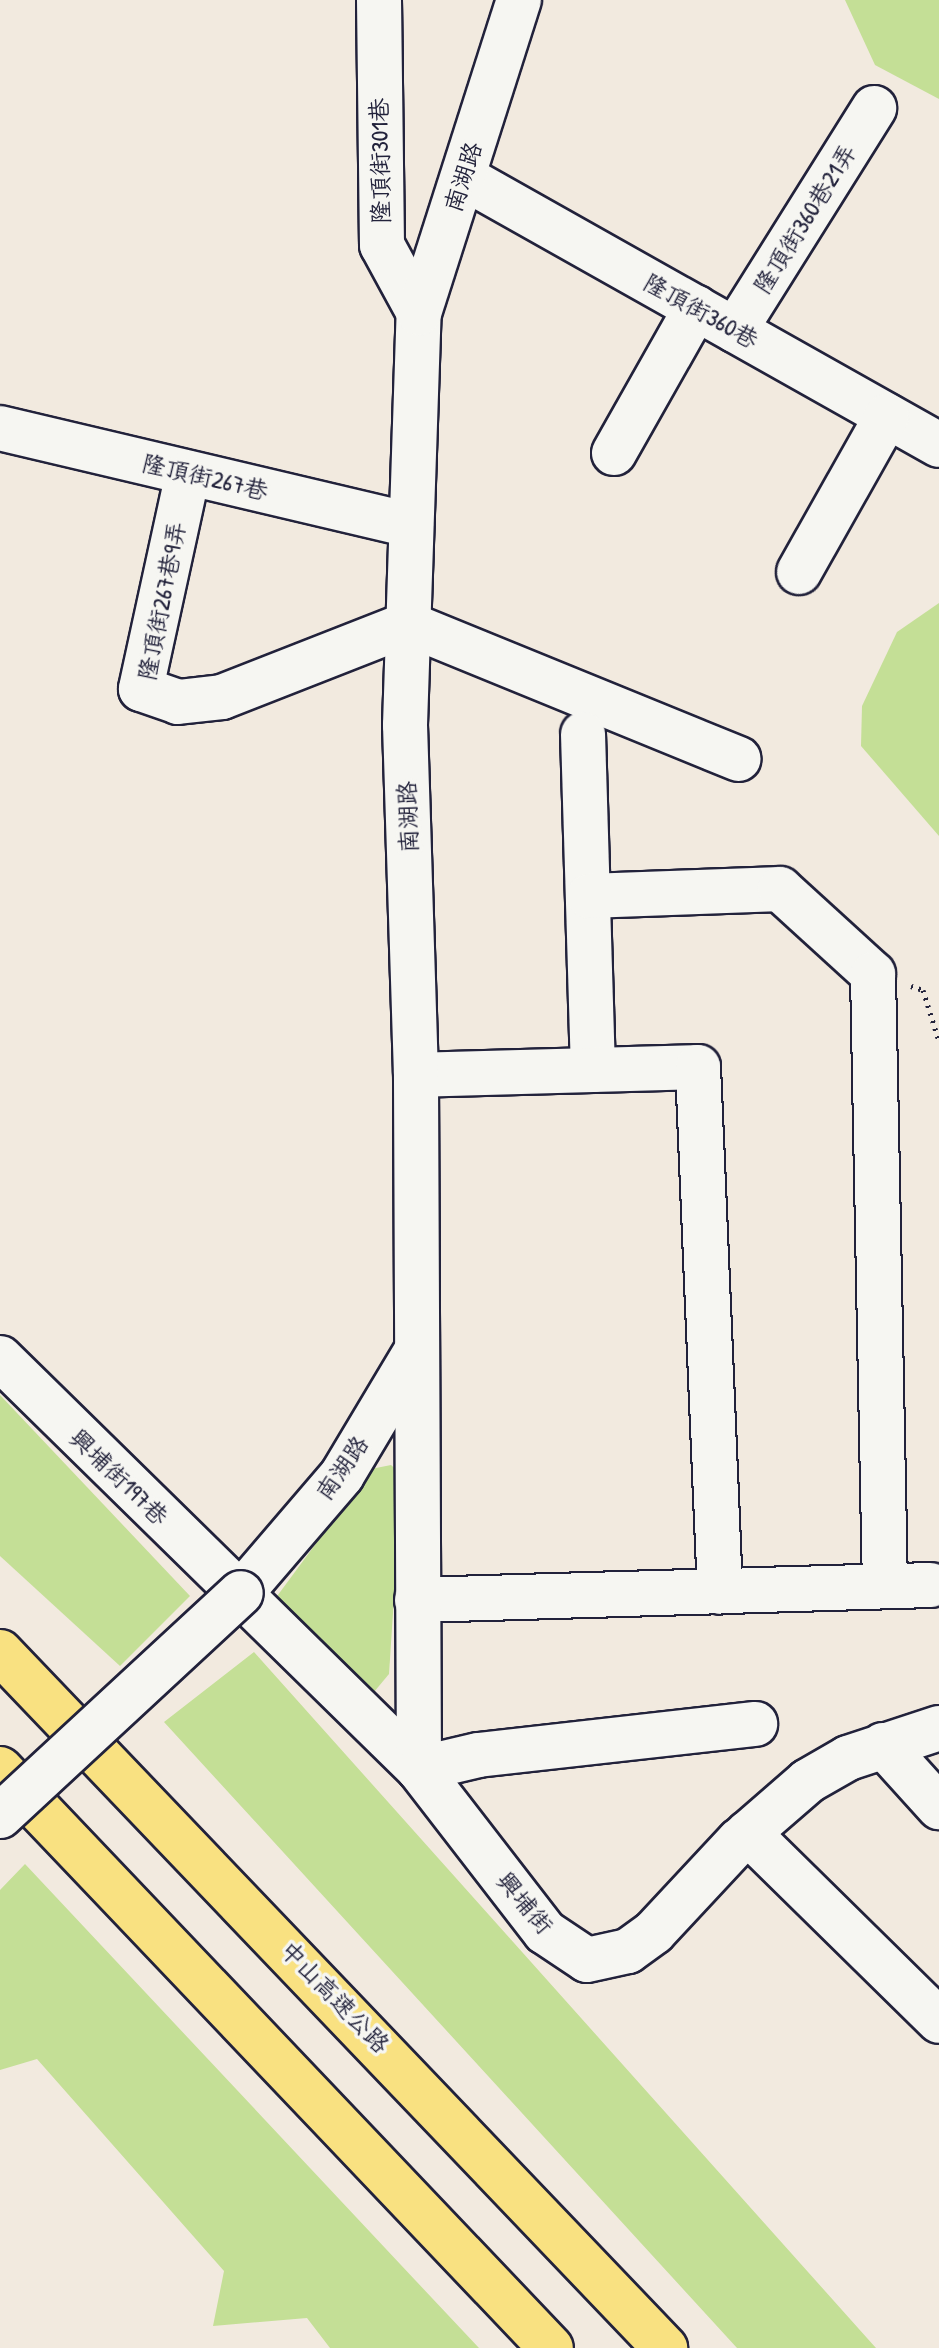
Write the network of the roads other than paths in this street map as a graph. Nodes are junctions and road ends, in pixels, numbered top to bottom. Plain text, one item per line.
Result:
1 (379, 0) edge
2 (519, 0) edge
3 (874, 108) dead end
4 (463, 177) junction
5 (696, 308) junction
6 (419, 313) junction
7 (735, 330) junction
8 (887, 416) junction
9 (0, 428) edge
10 (939, 445) edge
11 (614, 453) dead end
12 (188, 473) junction
13 (411, 525) junction
14 (799, 572) dead end
15 (408, 624) junction
16 (583, 734) dead end
17 (739, 759) dead end
18 (589, 896) junction
19 (593, 1070) junction
20 (416, 1075) junction
21 (415, 1353) junction
22 (0, 1358) edge
23 (931, 1585) dead end
24 (885, 1586) junction
25 (720, 1592) junction
26 (241, 1593) junction
27 (417, 1600) junction
28 (0, 1652) edge
29 (755, 1724) dead end
30 (939, 1728) edge
31 (883, 1745) junction
32 (0, 1769) edge
33 (419, 1769) junction
34 (939, 1807) edge
35 (0, 1816) edge
36 (748, 1833) junction
37 (939, 2021) edge
38 (551, 2348) edge
39 (665, 2348) edge

1 - 6 street, 隆頂街301巷
2 - 4 street, 南湖路
3 - 7 street, 隆頂街360巷21弄
4 - 5 street, 隆頂街360巷
4 - 6 street, 南湖路
5 - 7 street, 隆頂街360巷
5 - 11 street
6 - 13 street, 南湖路
7 - 8 street, 隆頂街360巷
8 - 10 street, 隆頂街360巷
8 - 14 street
9 - 12 street, 隆頂街267巷
12 - 13 street, 隆頂街267巷
12 - 15 street, 隆頂街267巷9弄
13 - 15 street, 南湖路
15 - 17 street
15 - 20 street, 南湖路
16 - 18 street
18 - 19 street
18 - 24 street
19 - 20 street
19 - 25 street
20 - 21 street, 南湖路
21 - 26 street, 南湖路
21 - 27 street
22 - 26 street, 興埔街197巷
23 - 24 street
24 - 25 street
25 - 27 street
26 - 33 street, 興埔街
26 - 35 street, 南湖路, bridge
27 - 33 street
28 - 39 highway, 中山高速公路
29 - 33 street
30 - 31 street, 興埔街
31 - 34 street
31 - 36 street, 興埔街
32 - 38 highway
33 - 36 street, 興埔街
36 - 37 street

